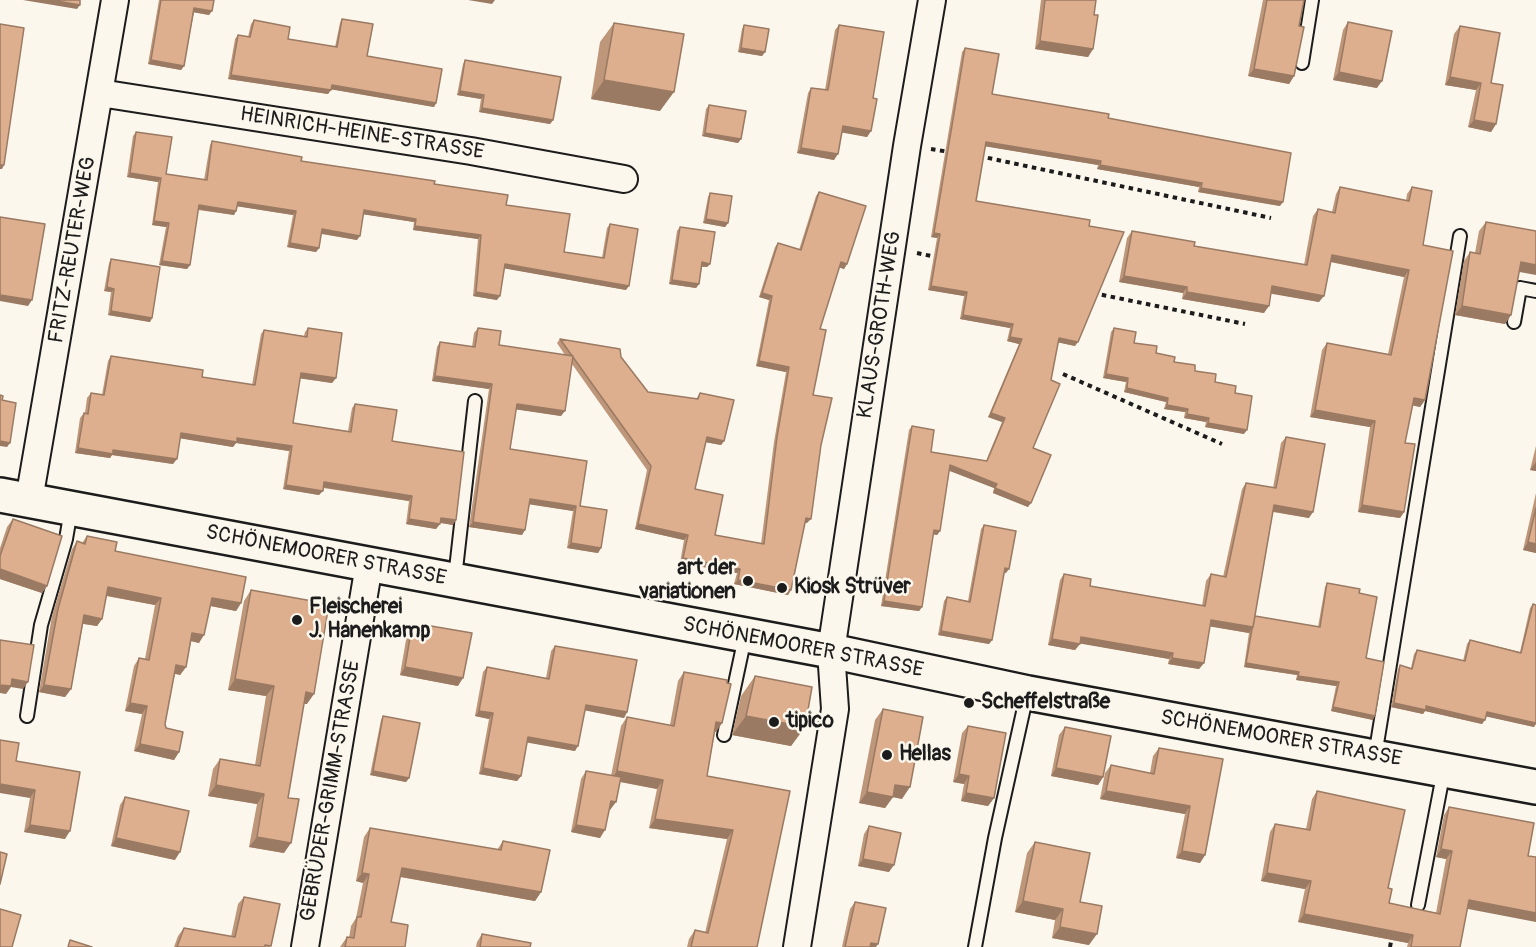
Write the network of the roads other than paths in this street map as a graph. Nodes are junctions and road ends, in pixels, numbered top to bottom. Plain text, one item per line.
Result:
1 (115, 0) edge
2 (932, 0) edge
3 (1312, 0) edge
4 (1302, 63) edge
5 (100, 93) junction
6 (624, 178) dead end
7 (1460, 236) dead end
8 (1536, 291) edge
9 (1514, 322) edge
10 (475, 401) dead end
11 (15, 498) edge
12 (71, 508) junction
13 (369, 565) junction
14 (455, 581) junction
15 (746, 635) junction
16 (831, 651) junction
17 (1028, 693) junction
18 (27, 716) dead end
19 (724, 735) edge
20 (1375, 756) junction
21 (1444, 769) junction
22 (1536, 787) edge
23 (1418, 905) dead end
24 (305, 947) edge
25 (797, 947) edge
26 (975, 947) edge

1 - 5 street, FRITZ-REUTER-WEG
2 - 16 street, KLAUS-GROTH-WEG
3 - 4 lane
5 - 6 street, HEINRICH-HEINE-STRASSE
5 - 11 street, FRITZ-REUTER-WEG
7 - 20 lane
8 - 9 lane
10 - 14 lane
11 - 12 street, SCHÖNEMOORER STRASSE
12 - 13 street, SCHÖNEMOORER STRASSE
12 - 18 lane
13 - 14 street, SCHÖNEMOORER STRASSE
13 - 24 street, GEBRÜDER-GRIMM-STRASSE
14 - 15 street, SCHÖNEMOORER STRASSE
15 - 16 street, SCHÖNEMOORER STRASSE
15 - 19 lane
16 - 17 street, SCHÖNEMOORER STRASSE
16 - 25 street
17 - 20 street, SCHÖNEMOORER STRASSE
17 - 26 lane
20 - 21 street, SCHÖNEMOORER STRASSE
21 - 22 street, SCHÖNEMOORER STRASSE
21 - 23 lane

